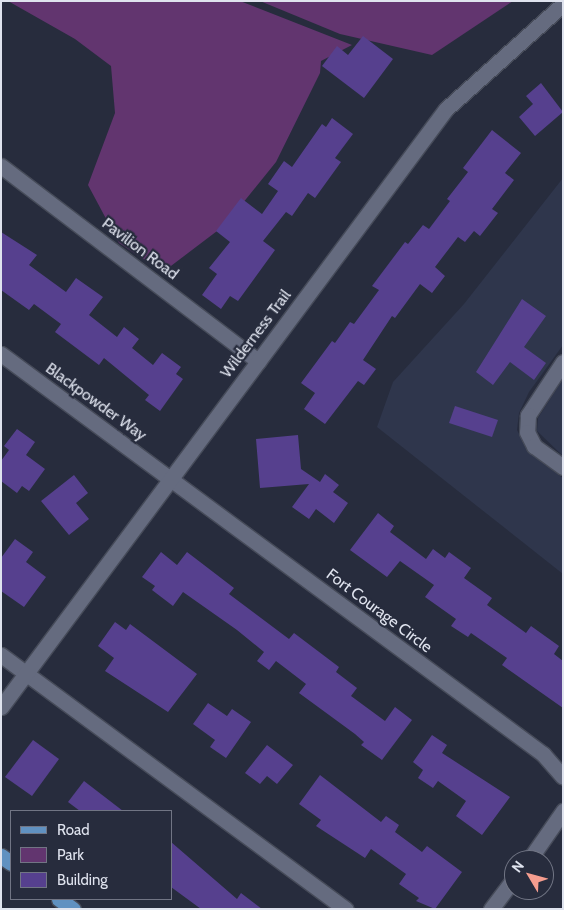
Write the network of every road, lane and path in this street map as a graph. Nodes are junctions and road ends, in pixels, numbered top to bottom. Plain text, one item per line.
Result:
1 (563, 4) edge
2 (1, 166) edge
3 (1, 354) edge
4 (258, 361) junction
5 (563, 362) edge
6 (563, 467) edge
7 (170, 478) junction
8 (1, 655) edge
9 (26, 674) junction
10 (1, 707) edge
11 (563, 777) edge
12 (563, 811) edge
13 (536, 850) edge
14 (504, 892) edge
15 (60, 900) edge
16 (73, 909) edge
17 (346, 909) edge
18 (491, 909) edge

1 - 4 street, Wilderness Trail
2 - 4 street, Pavilion Road
3 - 7 street, Blackpowder Way
4 - 7 street, Wilderness Trail
5 - 6 street
7 - 9 street, Wilderness Trail
7 - 11 street, Fort Courage Circle
8 - 9 street
9 - 10 street, Wilderness Trail
9 - 17 street
12 - 13 street
14 - 18 street
15 - 16 main road

